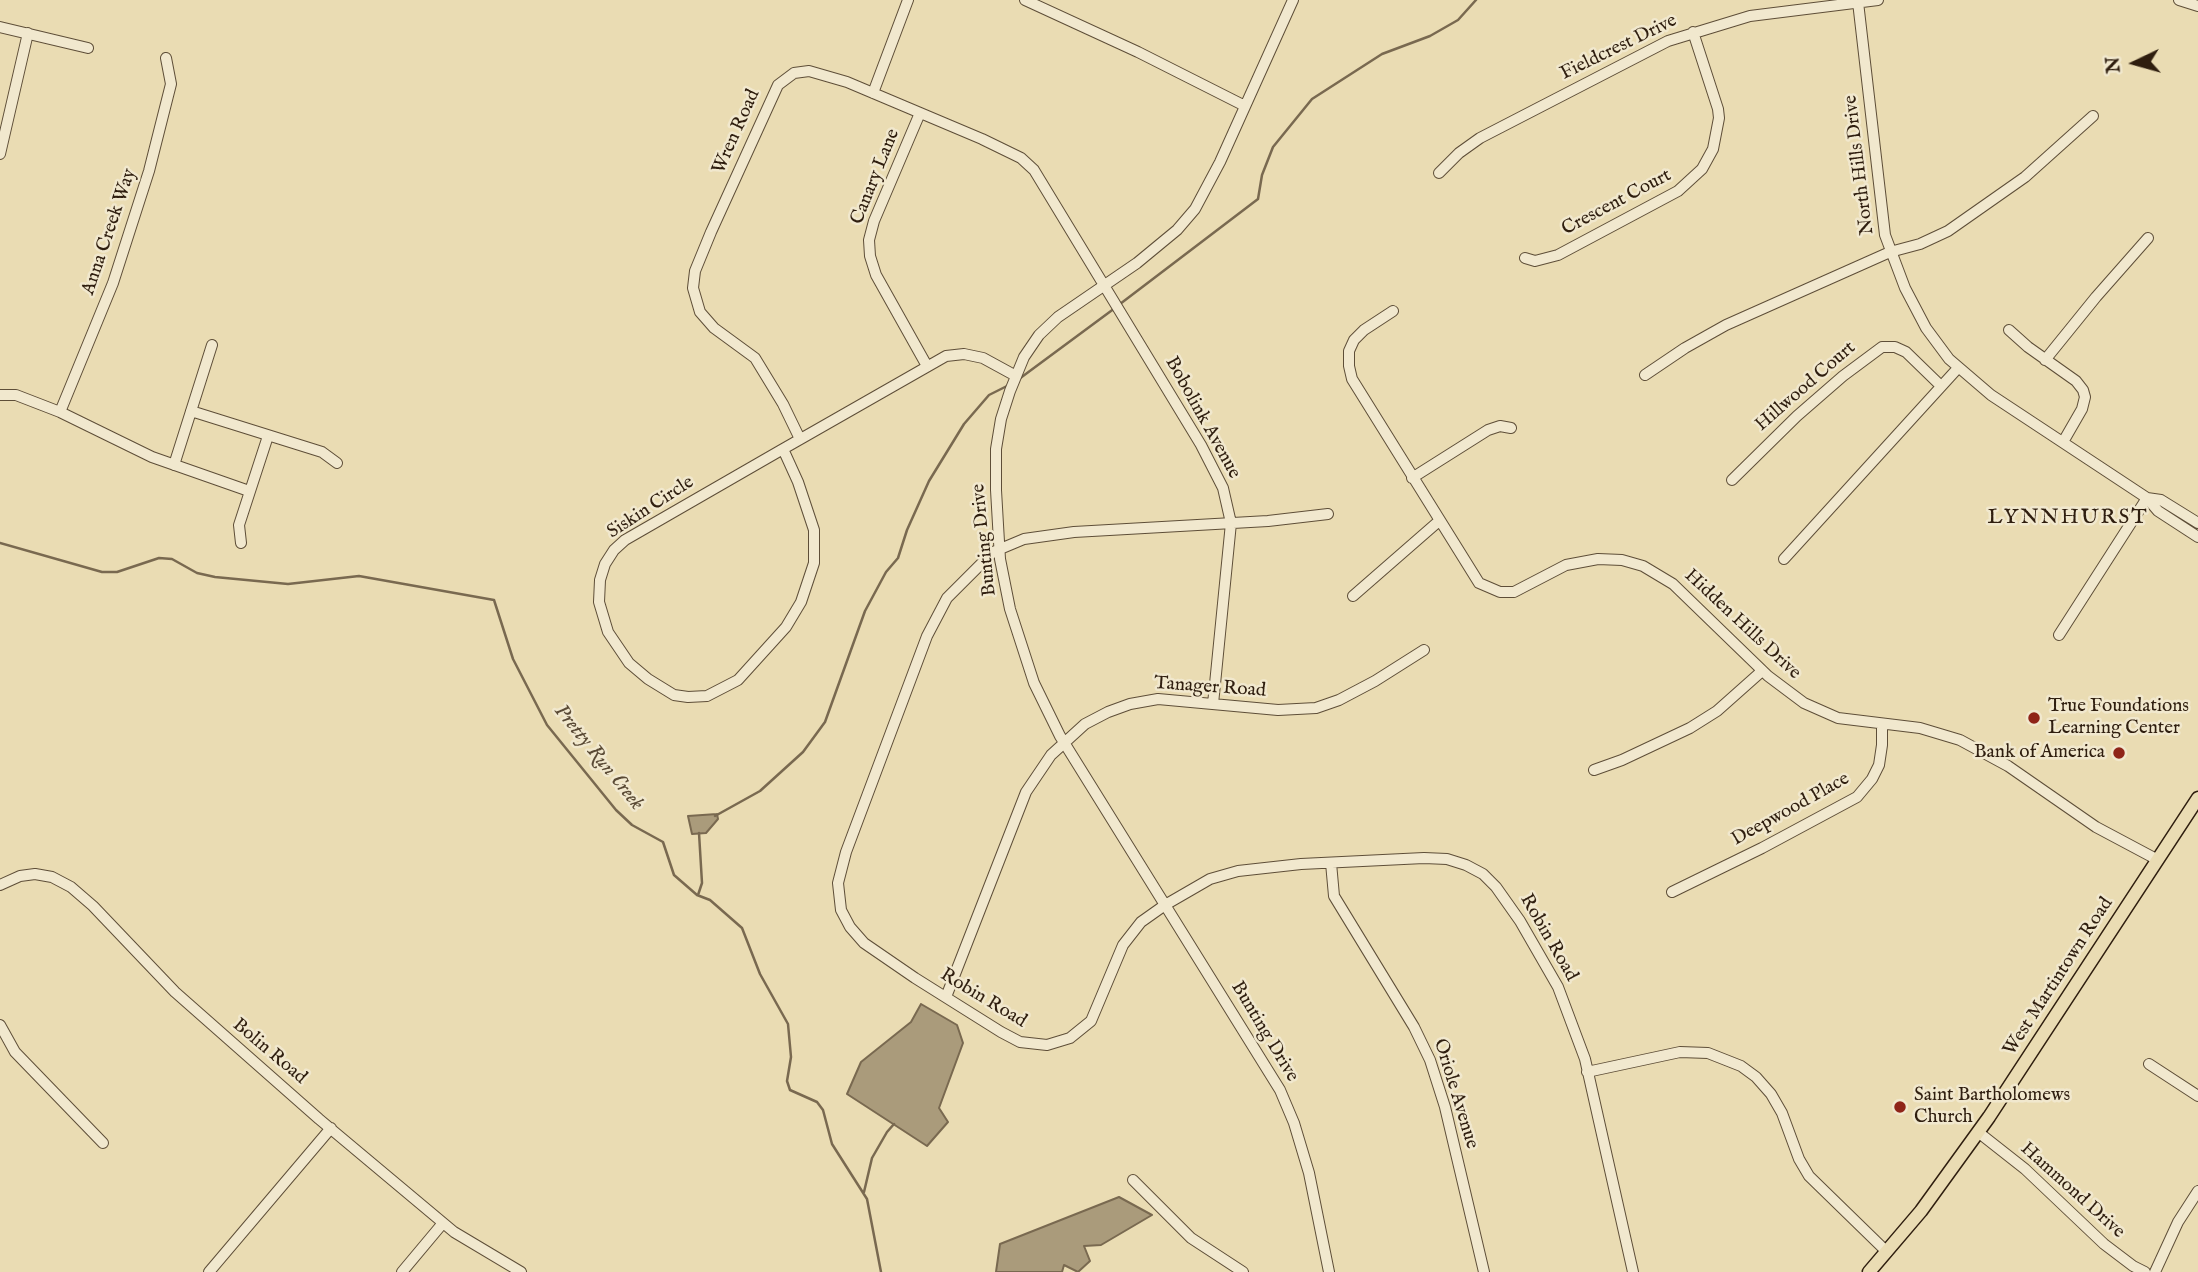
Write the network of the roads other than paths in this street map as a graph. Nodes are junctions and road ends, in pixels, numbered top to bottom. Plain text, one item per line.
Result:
1 (908, 0) edge
2 (1026, 0) edge
3 (1293, 0) edge
4 (1878, 0) edge
5 (2179, 0) edge
6 (1857, 2) junction
7 (2198, 6) edge
8 (0, 27) edge
9 (1693, 32) junction
10 (27, 33) junction
11 (88, 48) dead end
12 (166, 58) dead end
13 (873, 93) junction
14 (1245, 106) junction
15 (920, 113) junction
16 (2093, 116) dead end
17 (0, 154) edge
18 (1439, 173) dead end
19 (2148, 239) dead end
20 (1890, 252) junction
21 (1525, 258) dead end
22 (1104, 285) junction
23 (1393, 311) dead end
24 (2010, 330) dead end
25 (212, 345) dead end
26 (2045, 360) junction
27 (927, 366) junction
28 (1958, 368) junction
29 (1645, 375) dead end
30 (1016, 376) junction
31 (1941, 386) junction
32 (0, 395) edge
33 (191, 411) junction
34 (60, 412) junction
35 (1511, 428) dead end
36 (268, 436) junction
37 (800, 439) junction
38 (2063, 442) junction
39 (783, 449) junction
40 (337, 463) dead end
41 (174, 465) junction
42 (1412, 478) junction
43 (1732, 480) dead end
44 (249, 491) junction
45 (2147, 498) junction
46 (1328, 514) dead end
47 (1439, 522) junction
48 (1231, 523) junction
49 (2198, 523) edge
50 (2198, 537) edge
51 (241, 543) dead end
52 (999, 547) junction
53 (1784, 559) dead end
54 (1353, 596) dead end
55 (2059, 635) dead end
56 (1424, 650) dead end
57 (1762, 671) junction
58 (1213, 704) junction
59 (1882, 724) junction
60 (1065, 743) junction
61 (1594, 770) dead end
62 (2198, 798) edge
63 (2158, 860) junction
64 (1331, 863) junction
65 (0, 884) edge
66 (1672, 892) dead end
67 (1165, 905) junction
68 (946, 998) junction
69 (0, 1025) edge
70 (2149, 1064) dead end
71 (1587, 1072) junction
72 (2198, 1096) edge
73 (331, 1128) junction
74 (1978, 1132) junction
75 (103, 1143) dead end
76 (1133, 1180) dead end
77 (2198, 1191) edge
78 (443, 1223) junction
79 (1887, 1252) junction
80 (1326, 1271) edge
81 (209, 1272) edge
82 (402, 1272) edge
83 (521, 1272) edge
84 (1243, 1272) edge
85 (1484, 1272) edge
86 (1633, 1272) edge
87 (1869, 1272) edge
88 (2145, 1272) edge
89 (2155, 1272) edge

1 - 13 street
2 - 14 street
3 - 14 street, Bunting Drive
4 - 6 street, Fieldcrest Drive
5 - 7 street
6 - 9 street, Fieldcrest Drive
6 - 20 street, North Hills Drive
8 - 10 street
9 - 18 street, Fieldcrest Drive
9 - 21 street, Crescent Court
10 - 11 street
10 - 17 street
12 - 34 street, Anna Creek Way
13 - 15 street, Wren Road
13 - 37 street, Wren Road
14 - 22 street, Bunting Drive
15 - 22 street, Wren Road
15 - 27 street, Canary Lane
16 - 20 street
19 - 26 street
20 - 28 street, North Hills Drive
20 - 29 street
22 - 30 street, Bunting Drive
22 - 48 street, Bobolink Avenue
23 - 42 street, Hidden Hills Drive
24 - 26 street
25 - 33 street
26 - 38 street
27 - 30 street, Siskin Circle
27 - 37 street, Siskin Circle
28 - 31 street
28 - 38 street, North Hills Drive
30 - 52 street, Bunting Drive
31 - 43 street, Hillwood Court
31 - 53 street
32 - 34 street
33 - 36 street
33 - 41 street
34 - 41 street
35 - 42 street
36 - 40 street
36 - 44 street
37 - 39 street, Siskin Circle
38 - 45 street, North Hills Drive
39 - 39 street, Siskin Circle
41 - 44 street
42 - 47 street, Hidden Hills Drive
44 - 51 street
45 - 49 street, North Hills Drive
45 - 50 street, North Hills Drive
45 - 55 street
46 - 48 street, Robin Road
47 - 54 street
47 - 57 street, Hidden Hills Drive
48 - 52 street, Robin Road
48 - 58 street, Bobolink Avenue
52 - 60 street, Bunting Drive
52 - 68 street, Robin Road
56 - 58 street, Tanager Road
57 - 59 street, Hidden Hills Drive
57 - 61 street
58 - 60 street, Tanager Road
59 - 63 street, Hidden Hills Drive
59 - 66 street, Deepwood Place
60 - 67 street, Bunting Drive
60 - 68 street, Tanager Road
62 - 63 main road, West Martintown Road
63 - 74 main road, West Martintown Road
64 - 67 street, Robin Road
64 - 71 street, Robin Road
64 - 85 street, Oriole Avenue
65 - 73 street, Bolin Road
67 - 68 street, Robin Road
67 - 80 street, Bunting Drive
69 - 75 street
70 - 72 street
71 - 79 street
71 - 86 street, Robin Road
73 - 78 street, Bolin Road
73 - 81 street
74 - 79 main road, West Martintown Road
74 - 88 street, Hammond Drive
76 - 84 street
77 - 89 street
78 - 82 street
78 - 83 street, Bolin Road
79 - 87 main road, West Martintown Road

